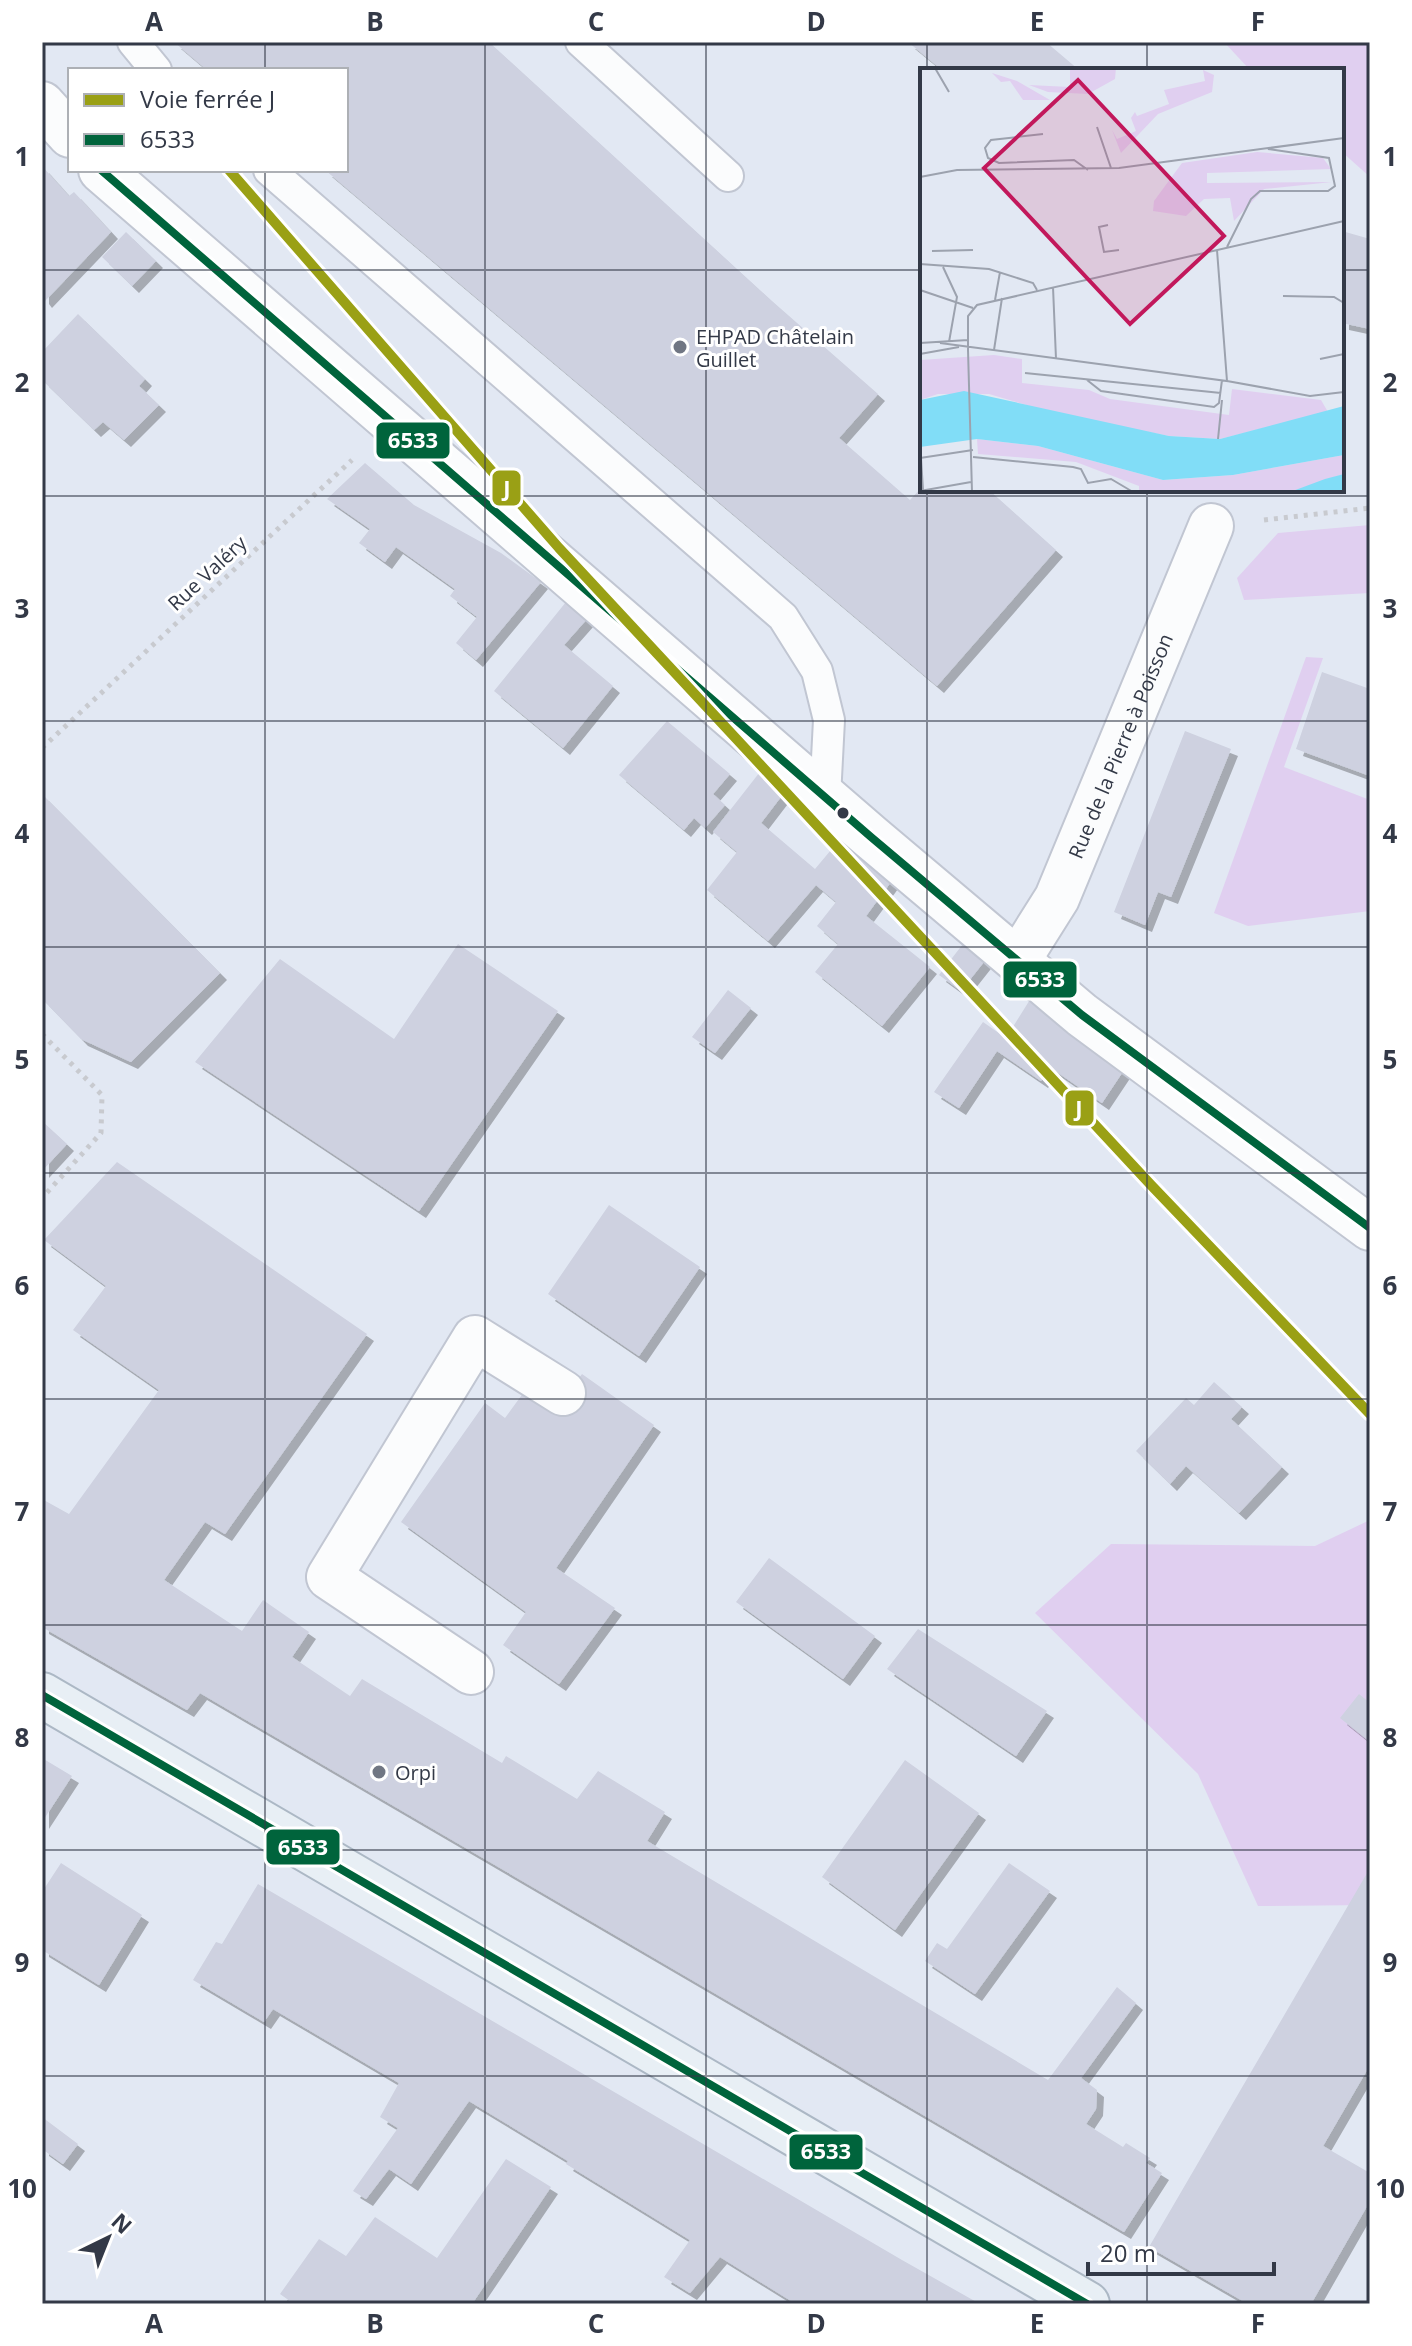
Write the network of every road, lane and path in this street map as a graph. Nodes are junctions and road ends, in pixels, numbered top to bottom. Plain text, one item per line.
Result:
1 (133, 42) edge
2 (581, 42) edge
3 (154, 68) edge
4 (42, 104) edge
5 (68, 133) edge
6 (103, 172) edge
7 (271, 172) edge
8 (728, 176) dead end
9 (393, 422) junction
10 (1370, 508) edge
11 (1211, 526) joint
12 (42, 748) edge
13 (825, 797) junction
14 (1018, 960) junction
15 (42, 1034) edge
16 (42, 1198) edge
17 (1370, 1228) edge
18 (563, 1393) dead end
19 (471, 1672) dead end
20 (42, 1695) edge
21 (1087, 2304) edge

1 - 3 lane
2 - 8 lane
4 - 5 street
6 - 9 street
7 - 13 lane
9 - 12 path, Rue Valéry
9 - 13 street
10 - 11 path
11 - 14 street, Rue de la Pierre à Poisson
13 - 14 street
14 - 17 street
15 - 16 path
18 - 19 street
20 - 21 main road

